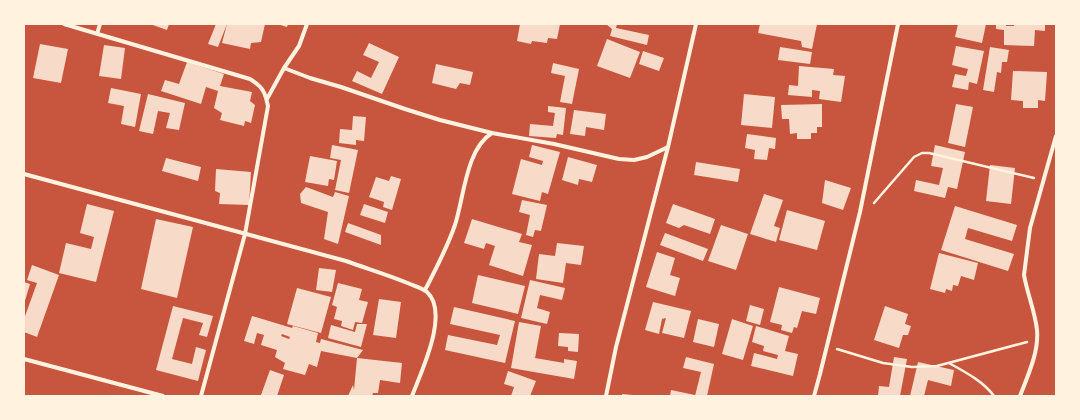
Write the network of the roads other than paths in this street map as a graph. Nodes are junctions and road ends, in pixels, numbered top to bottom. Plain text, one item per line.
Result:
1 (64, 24) edge
2 (100, 24) edge
3 (307, 24) edge
4 (696, 24) edge
5 (898, 24) edge
6 (97, 34) junction
7 (284, 68) junction
8 (267, 99) junction
9 (492, 133) junction
10 (1056, 136) edge
11 (668, 148) junction
12 (24, 174) edge
13 (245, 234) junction
14 (425, 290) junction
15 (24, 359) edge
16 (163, 396) edge
17 (201, 396) edge
18 (412, 396) edge
19 (606, 396) edge
20 (814, 396) edge
21 (1020, 396) edge

1 - 6 street
2 - 6 street
3 - 7 street
4 - 11 street
5 - 20 street
6 - 8 street
7 - 8 street
7 - 9 street
8 - 13 street
9 - 11 street
9 - 14 street
10 - 21 street
11 - 19 street
12 - 13 street
13 - 14 street
13 - 17 street
14 - 18 street
15 - 16 street

